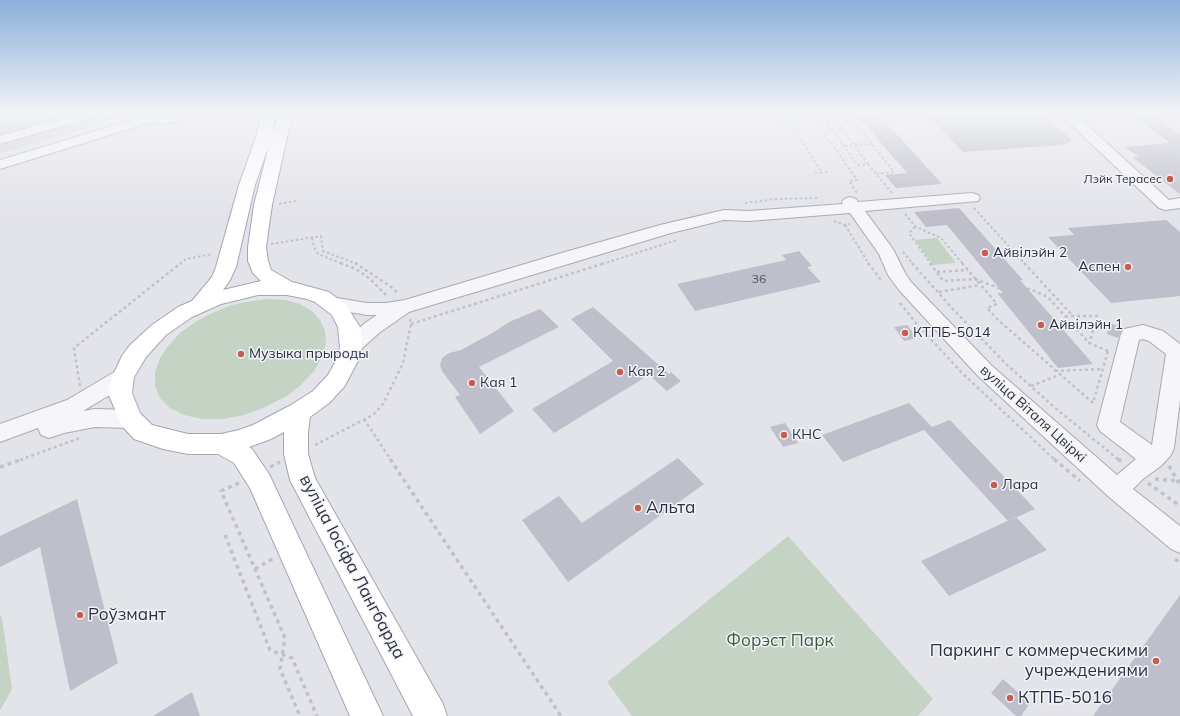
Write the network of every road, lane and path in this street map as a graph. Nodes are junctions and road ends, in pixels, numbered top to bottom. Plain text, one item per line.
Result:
1 (52, 147) edge
2 (260, 147) edge
3 (272, 147) edge
4 (805, 147) edge
5 (834, 147) edge
6 (845, 147) edge
7 (856, 147) edge
8 (875, 147) edge
9 (1103, 147) edge
10 (0, 164) edge
11 (868, 164) junction
12 (830, 172) dead end
13 (815, 173) dead end
14 (822, 173) junction
15 (876, 174) junction
16 (886, 195) dead end
17 (296, 201) dead end
18 (972, 202) joint
19 (1180, 203) edge
20 (852, 204) junction
21 (278, 210) dead end
22 (911, 210) dead end
23 (916, 226) junction
24 (274, 237) dead end
25 (312, 238) dead end
26 (678, 240) dead end
27 (273, 244) dead end
28 (968, 270) junction
29 (936, 272) junction
30 (975, 279) junction
31 (980, 285) junction
32 (286, 288) junction
33 (938, 292) dead end
34 (402, 300) junction
35 (331, 303) junction
36 (199, 305) junction
37 (1065, 316) junction
38 (1074, 316) junction
39 (411, 324) junction
40 (1089, 344) junction
41 (351, 347) junction
42 (1108, 350) dead end
43 (1055, 371) junction
44 (1059, 375) junction
45 (123, 377) junction
46 (1031, 386) dead end
47 (382, 404) dead end
48 (299, 412) junction
49 (130, 419) junction
50 (364, 419) dead end
51 (0, 433) edge
52 (221, 444) junction
53 (0, 447) edge
54 (1151, 469) junction
55 (1180, 481) edge
56 (1117, 490) junction
57 (221, 492) dead end
58 (225, 535) dead end
59 (1180, 541) edge
60 (282, 654) junction
61 (300, 716) edge
62 (316, 716) edge
63 (368, 716) edge
64 (431, 716) edge
65 (561, 716) edge

1 - 10 street
2 - 36 main road
3 - 32 main road
4 - 14 path
5 - 20 path
6 - 11 path
7 - 11 path
8 - 15 path
9 - 19 street
11 - 15 path
12 - 14 path
13 - 14 path
15 - 16 path
17 - 21 path
18 - 20 street
18 - 38 path
20 - 34 street
20 - 56 street, вуліца Віталя Цвіркі
22 - 23 path
23 - 28 path
23 - 29 path
24 - 27 path
25 - 34 path
26 - 39 path
28 - 29 path
28 - 30 path
29 - 30 path
30 - 31 path
30 - 37 path
31 - 33 path
31 - 43 path
32 - 35 main road
32 - 36 main road
34 - 35 street
34 - 39 path
34 - 41 street
35 - 41 main road
36 - 45 main road
37 - 38 path
37 - 40 path
38 - 40 path
39 - 47 path
40 - 42 path
41 - 48 main road
43 - 44 path
43 - 44 path
44 - 46 path
45 - 49 main road
45 - 51 street
48 - 52 main road
48 - 64 main road, вуліца Іосіфа Лангбарда
49 - 52 main road
49 - 53 street
50 - 65 path
52 - 63 main road
54 - 54 street
54 - 55 path
54 - 56 street
56 - 59 street, вуліца Віталя Цвіркі
57 - 60 path
58 - 60 path
60 - 61 path
60 - 62 path

